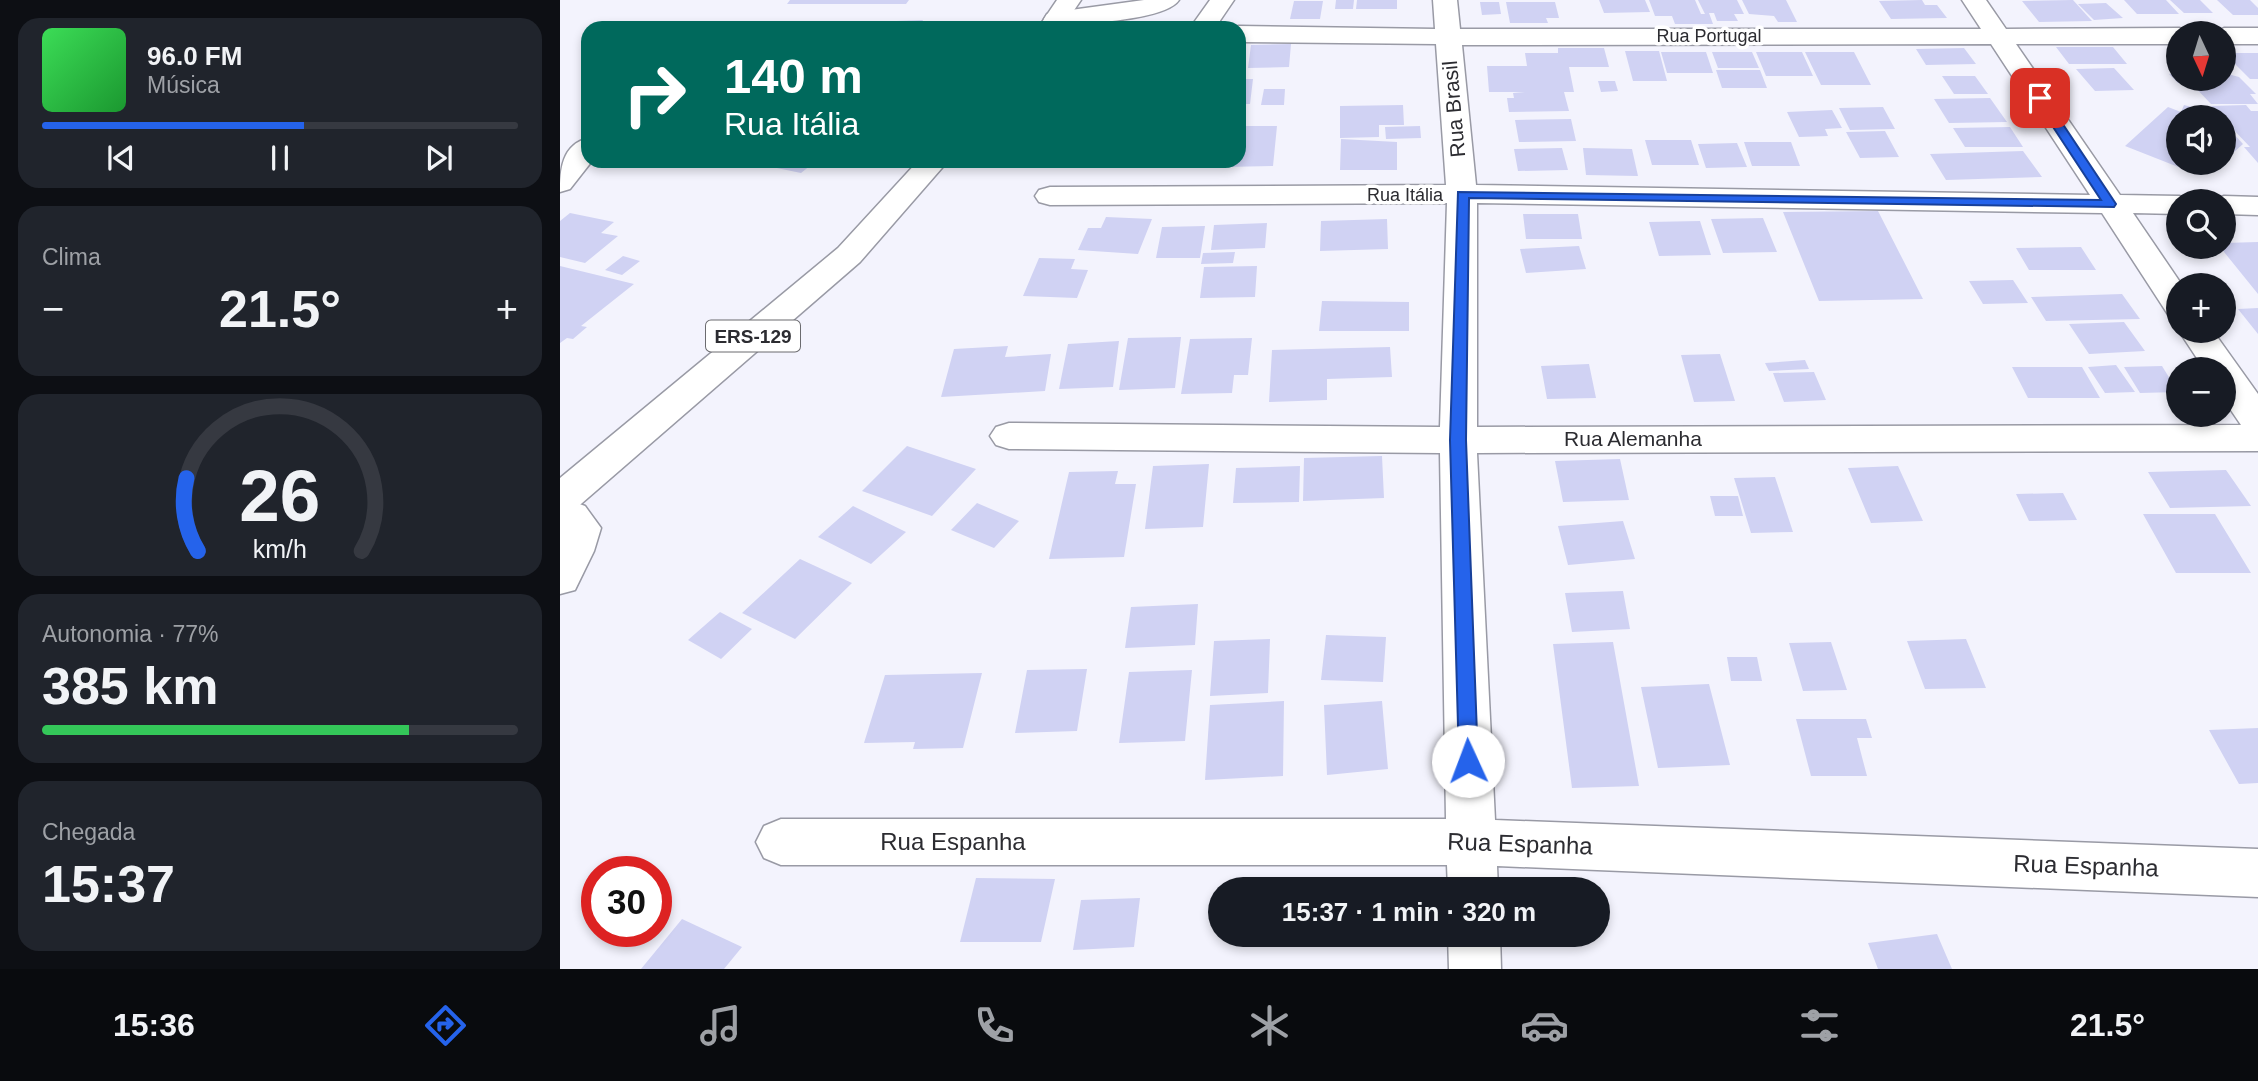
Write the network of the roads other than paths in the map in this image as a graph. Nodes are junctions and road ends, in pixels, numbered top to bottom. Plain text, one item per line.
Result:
1 (1167, 0) edge
2 (1222, 0) edge
3 (1445, 0) edge
4 (1974, 0) edge
5 (1058, 16) edge
6 (1207, 21) edge
7 (1246, 34) edge
8 (1998, 35) junction
9 (2166, 36) edge
10 (2236, 36) edge
11 (2258, 36) edge
12 (1448, 37) junction
13 (581, 156) edge
14 (928, 168) edge
15 (560, 183) edge
16 (1462, 194) junction
17 (1050, 196) dead end
18 (2110, 204) junction
19 (2166, 205) edge
20 (2236, 205) edge
21 (2258, 206) edge
22 (2166, 287) edge
23 (2236, 390) edge
24 (2258, 422) edge
25 (1009, 436) dead end
26 (2258, 438) edge
27 (1458, 440) junction
28 (560, 500) edge
29 (560, 512) edge
30 (560, 578) edge
31 (781, 842) dead end
32 (1471, 842) junction
33 (2258, 873) edge
34 (1472, 877) edge
35 (1474, 947) edge
36 (1475, 969) edge

1 - 5 street
2 - 6 street
3 - 12 street, Rua Brasil
4 - 8 street
7 - 12 street, Rua Portugal
8 - 9 street, Rua Portugal
8 - 12 street, Rua Portugal
8 - 18 street
10 - 11 street
12 - 16 street, Rua Brasil
13 - 15 street
14 - 28 street, ERS-129
16 - 17 street, Rua Itália
16 - 18 street, Rua Itália
16 - 27 street, Rua Brasil
18 - 19 street, Rua Itália
18 - 22 street
20 - 21 street
23 - 24 street
25 - 27 street, Rua Alemanha
26 - 27 street, Rua Alemanha
27 - 32 street, Rua Brasil
29 - 30 street
31 - 32 street, Rua Espanha
32 - 33 street, Rua Espanha
32 - 34 street, Rua Brasil
35 - 36 street

